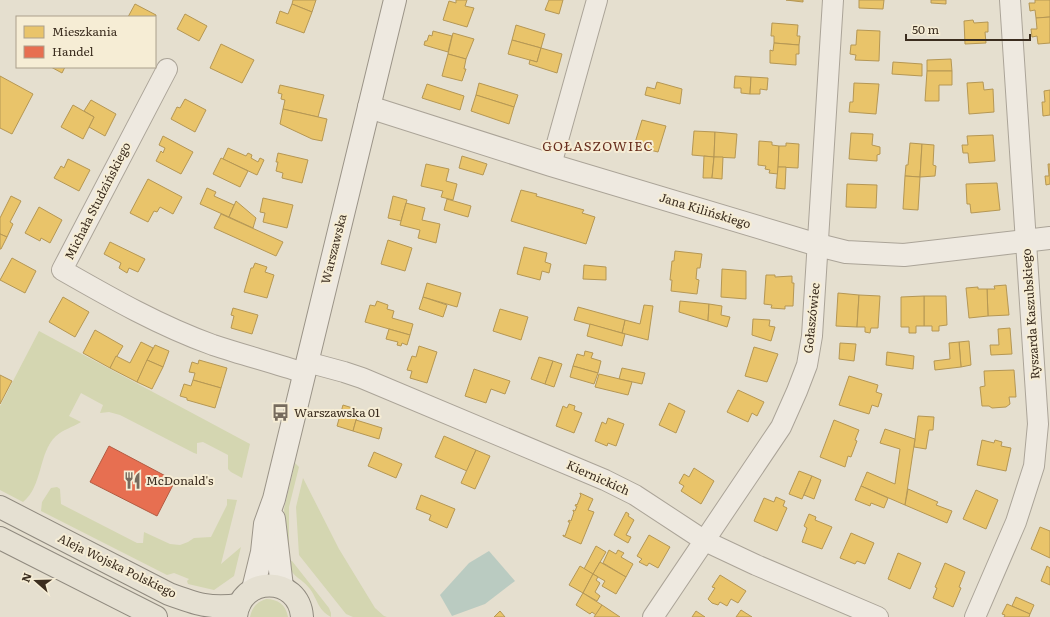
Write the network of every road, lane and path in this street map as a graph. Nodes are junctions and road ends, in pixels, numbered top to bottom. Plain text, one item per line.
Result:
1 (396, 0) edge
2 (597, 0) edge
3 (833, 0) edge
4 (1010, 0) edge
5 (167, 69) dead end
6 (369, 107) junction
7 (551, 165) junction
8 (1050, 238) edge
9 (1027, 241) junction
10 (818, 245) junction
11 (305, 368) junction
12 (274, 499) junction
13 (0, 508) edge
14 (0, 538) edge
15 (705, 540) junction
16 (282, 587) junction
17 (243, 604) edge
18 (306, 614) edge
19 (156, 617) edge
20 (653, 617) edge
21 (878, 617) edge
22 (975, 617) edge

1 - 6 street, Warszawska
2 - 7 street
3 - 10 street, Gołaszówiec
4 - 9 street, Ryszarda Kaszubskiego
5 - 11 street, Michała Studzińskiego
6 - 7 street, Jana Kilińskiego
6 - 11 street, Warszawska
7 - 10 street, Jana Kilińskiego
8 - 9 street, Jana Kilińskiego
9 - 10 street, Jana Kilińskiego
9 - 22 street, Ryszarda Kaszubskiego
10 - 15 street, Gołaszówiec
11 - 12 street, Warszawska
11 - 15 street, Kiernickich
12 - 16 street, Warszawska
12 - 17 street, Warszawska
13 - 17 main road, Aleja Wojska Polskiego
14 - 19 main road
15 - 20 street, Gołaszówiec
15 - 21 street, Kiernickich
16 - 17 main road, Aleja Wojska Polskiego
16 - 18 main road

